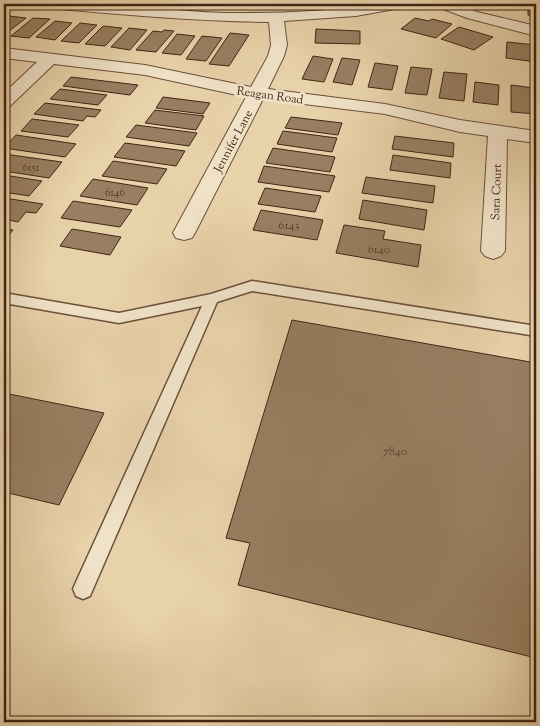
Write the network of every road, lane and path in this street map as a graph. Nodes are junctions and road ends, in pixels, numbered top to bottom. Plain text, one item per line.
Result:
1 (50, 4) edge
2 (400, 4) edge
3 (443, 4) edge
4 (84, 5) edge
5 (276, 18) junction
6 (536, 32) edge
7 (4, 54) edge
8 (50, 58) junction
9 (258, 93) junction
10 (4, 102) edge
11 (498, 133) junction
12 (536, 137) edge
13 (184, 232) dead end
14 (493, 251) dead end
15 (4, 298) edge
16 (212, 300) junction
17 (536, 331) edge
18 (83, 590) dead end

1 - 4 street
2 - 5 street
3 - 6 street
4 - 5 street
5 - 9 street, Jennifer Lane
7 - 8 street, Reagan Road
8 - 9 street, Reagan Road
8 - 10 street
9 - 11 street, Reagan Road
9 - 13 street, Jennifer Lane
11 - 12 street, Reagan Road
11 - 14 street, Sara Court
15 - 16 lane
16 - 17 lane
16 - 18 lane

